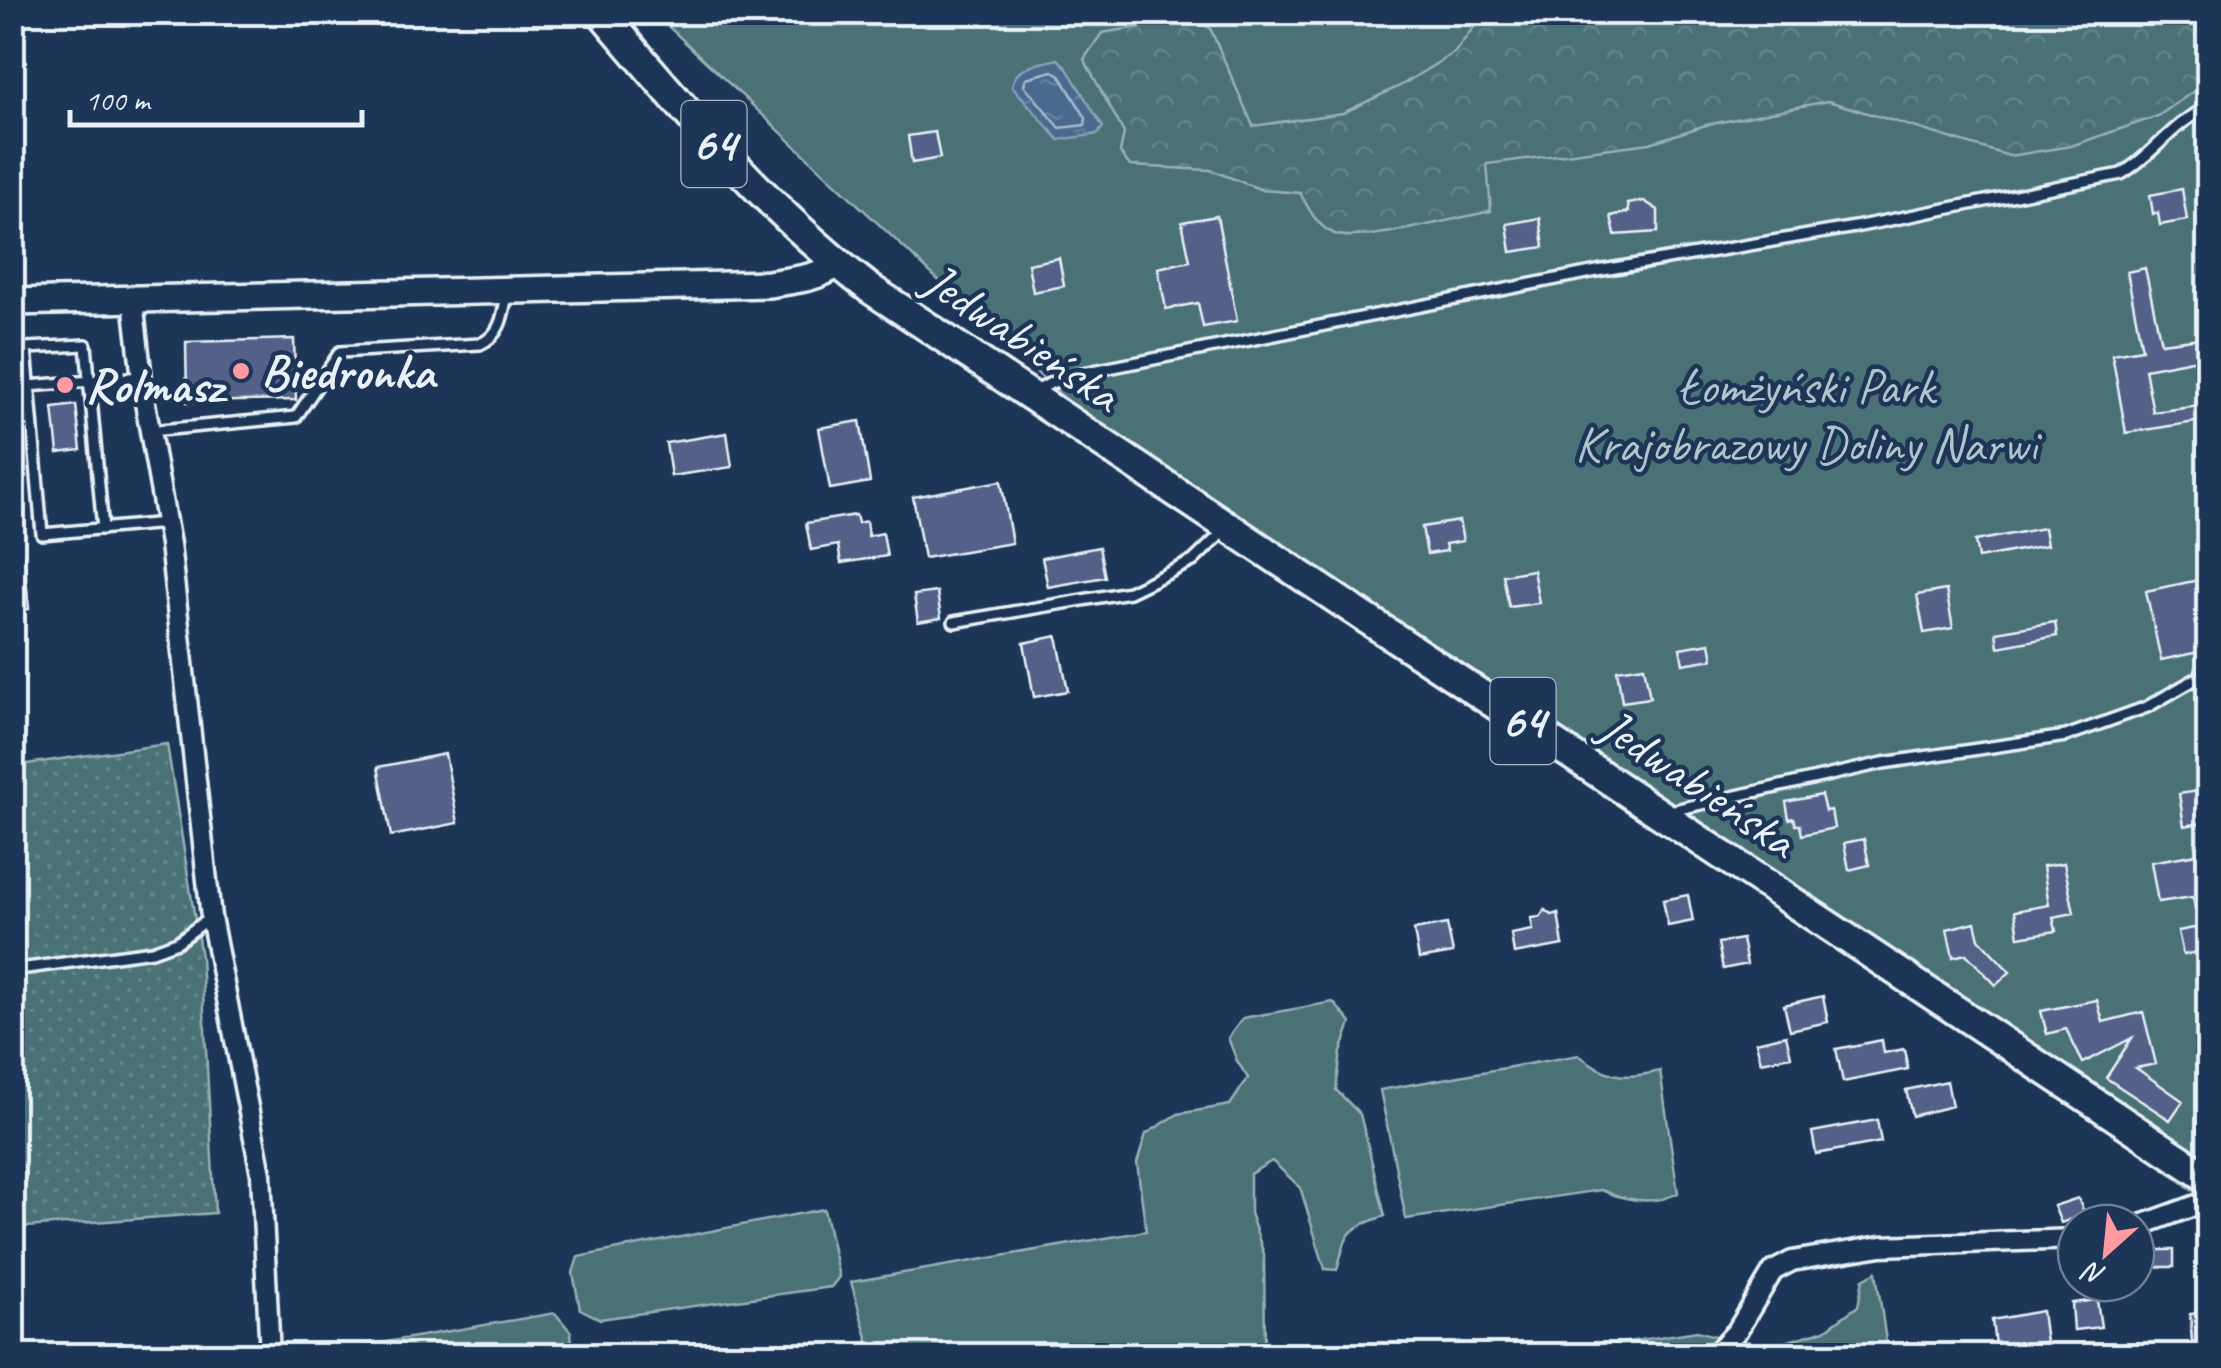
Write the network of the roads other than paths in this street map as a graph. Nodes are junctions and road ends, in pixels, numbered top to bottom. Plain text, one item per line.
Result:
1 (601, 12) edge
2 (2208, 108) edge
3 (838, 264) junction
4 (508, 291) junction
5 (133, 300) junction
6 (12, 302) edge
7 (12, 348) edge
8 (26, 348) junction
9 (142, 377) junction
10 (89, 381) junction
11 (28, 386) junction
12 (1030, 395) junction
13 (150, 431) junction
14 (166, 524) junction
15 (1228, 527) junction
16 (103, 529) junction
17 (954, 622) dead end
18 (2208, 672) edge
19 (1662, 813) junction
20 (210, 917) junction
21 (12, 970) edge
22 (2208, 1178) edge
23 (2208, 1194) edge
24 (2156, 1220) edge
25 (2056, 1240) edge
26 (270, 1356) edge
27 (1713, 1356) edge

1 - 3 main road, 64
2 - 12 lane
3 - 4 main road
3 - 12 main road, Jedwabieńska / 64
4 - 5 main road
4 - 13 lane
5 - 6 main road
5 - 9 street
7 - 8 lane
8 - 10 lane
8 - 11 lane
9 - 10 lane
9 - 13 street
10 - 11 lane
10 - 16 lane
11 - 16 lane
12 - 15 main road, Jedwabieńska / 64
13 - 14 street
14 - 16 lane
14 - 20 street
15 - 17 lane
15 - 19 main road, Jedwabieńska / 64
18 - 19 lane
19 - 22 main road, Jedwabieńska / 64
20 - 21 lane
20 - 26 street
23 - 24 street
25 - 27 street

